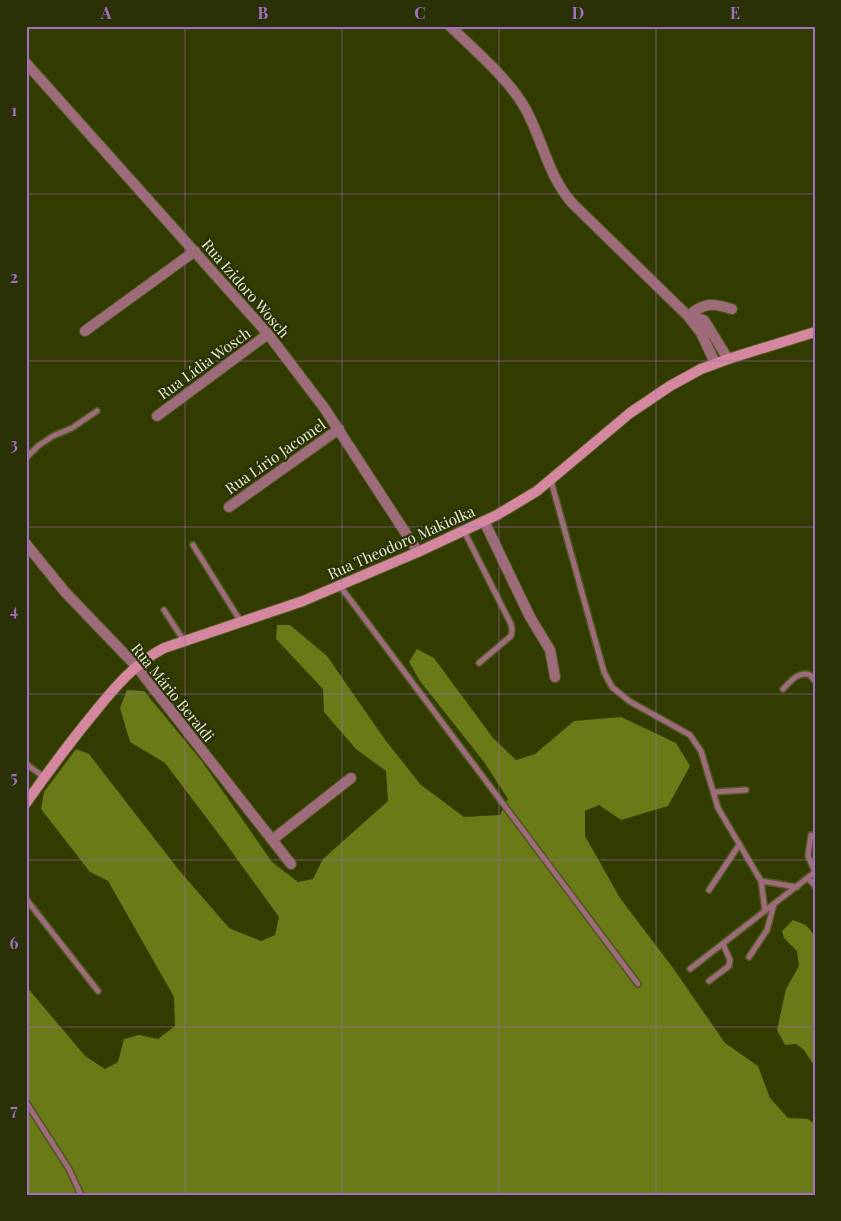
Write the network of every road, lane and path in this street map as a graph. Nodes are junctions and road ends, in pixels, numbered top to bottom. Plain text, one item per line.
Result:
1 (450, 26) edge
2 (26, 63) edge
3 (195, 252) junction
4 (732, 309) dead end
5 (688, 316) junction
6 (85, 332) dead end
7 (815, 332) edge
8 (268, 334) junction
9 (728, 359) junction
10 (715, 363) junction
11 (97, 411) dead end
12 (157, 416) dead end
13 (339, 429) junction
14 (26, 458) edge
15 (550, 480) junction
16 (229, 507) dead end
17 (484, 522) junction
18 (464, 531) junction
19 (26, 544) edge
20 (193, 545) dead end
21 (418, 552) junction
22 (340, 586) junction
23 (164, 610) dead end
24 (242, 622) junction
25 (184, 641) junction
26 (479, 663) dead end
27 (136, 666) junction
28 (554, 677) dead end
29 (815, 681) edge
30 (783, 688) dead end
31 (26, 764) edge
32 (44, 777) junction
33 (350, 778) dead end
34 (746, 790) dead end
35 (714, 792) junction
36 (26, 803) edge
37 (811, 835) dead end
38 (272, 840) junction
39 (739, 845) junction
40 (291, 864) dead end
41 (815, 872) edge
42 (808, 878) junction
43 (761, 881) junction
44 (815, 886) edge
45 (796, 887) junction
46 (709, 890) dead end
47 (26, 899) edge
48 (774, 904) junction
49 (765, 912) junction
50 (723, 944) junction
51 (749, 957) dead end
52 (690, 970) dead end
53 (709, 981) dead end
54 (638, 984) dead end
55 (98, 991) dead end
56 (26, 1102) edge
57 (81, 1195) edge

1 - 5 street
2 - 3 street, Rua Izidoro Wosch
3 - 6 street
3 - 8 street, Rua Izidoro Wosch
4 - 5 street
5 - 9 street
5 - 10 street
7 - 9 main road, Rua Theodoro Makiolka
8 - 12 street, Rua Lídia Wosch
8 - 13 street, Rua Izidoro Wosch
9 - 10 main road, Rua Theodoro Makiolka
10 - 15 main road, Rua Theodoro Makiolka
11 - 14 lane
13 - 16 street, Rua Lírio Jacomel
13 - 21 street, Rua Izidoro Wosch
15 - 17 main road, Rua Theodoro Makiolka
15 - 35 lane
17 - 18 main road, Rua Theodoro Makiolka
17 - 28 street
18 - 21 main road, Rua Theodoro Makiolka
18 - 26 lane
19 - 27 street, Rua Mário Beraldi
20 - 24 lane
21 - 22 main road, Rua Theodoro Makiolka
22 - 24 main road, Rua Theodoro Makiolka
22 - 54 lane
23 - 25 lane
24 - 25 main road, Rua Theodoro Makiolka
25 - 27 main road, Rua Theodoro Makiolka
27 - 32 main road, Rua Theodoro Makiolka
27 - 38 street, Rua Mário Beraldi
29 - 30 lane
31 - 32 lane
32 - 36 main road, Rua Theodoro Makiolka
33 - 38 street
34 - 35 lane
35 - 39 lane
37 - 41 lane
38 - 40 street, Rua Mário Beraldi
39 - 43 lane
39 - 46 lane
41 - 42 lane
42 - 44 lane
42 - 45 lane
43 - 45 lane
43 - 49 lane
45 - 48 lane
47 - 55 lane
48 - 49 lane
48 - 51 lane
49 - 50 lane
50 - 52 lane
50 - 53 lane
56 - 57 lane

